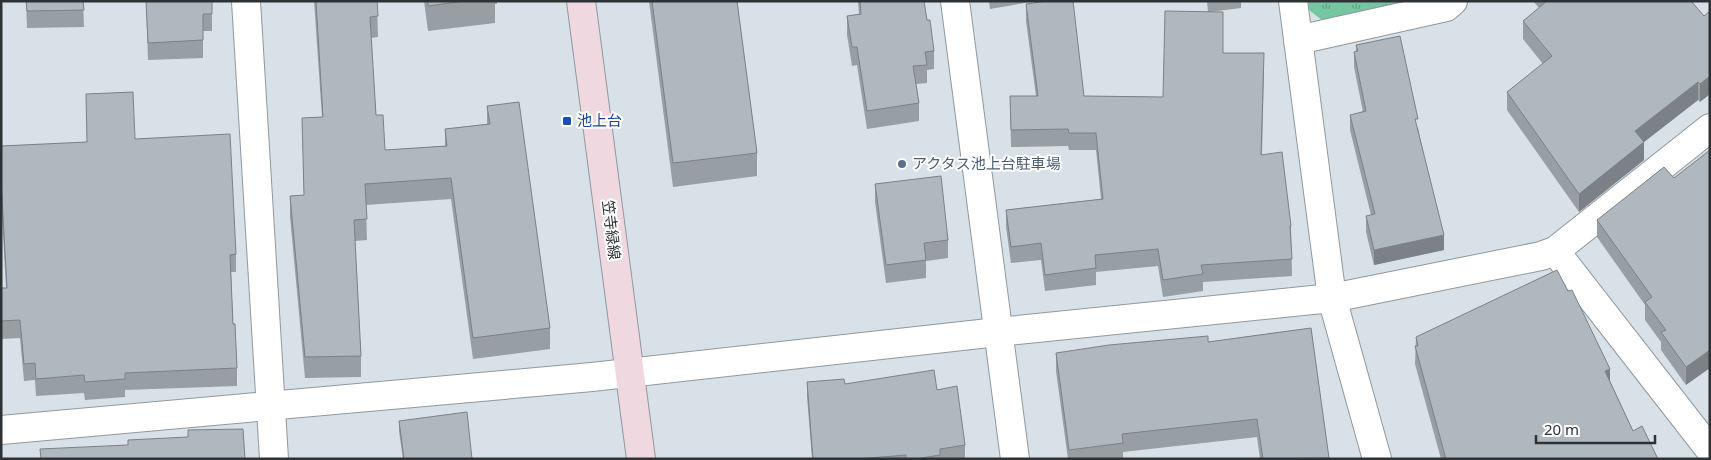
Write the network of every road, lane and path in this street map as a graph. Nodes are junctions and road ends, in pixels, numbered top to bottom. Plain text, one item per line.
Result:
1 (246, 1) edge
2 (581, 1) edge
3 (954, 1) edge
4 (1293, 1) edge
5 (1453, 1) edge
6 (1298, 40) junction
7 (1710, 128) edge
8 (1555, 251) junction
9 (1332, 298) junction
10 (998, 332) junction
11 (629, 372) junction
12 (270, 406) junction
13 (1, 430) edge
14 (1710, 450) edge
15 (274, 459) edge
16 (641, 459) edge
17 (1015, 459) edge
18 (1377, 459) edge

1 - 12 street
2 - 11 street, 笠寺緑線
3 - 10 street
4 - 6 street
5 - 6 street
6 - 9 street
7 - 8 street
8 - 9 street
8 - 14 street
9 - 10 street
9 - 18 street
10 - 11 street
10 - 17 street
11 - 12 street
11 - 16 street, 笠寺緑線
12 - 13 street
12 - 15 street

